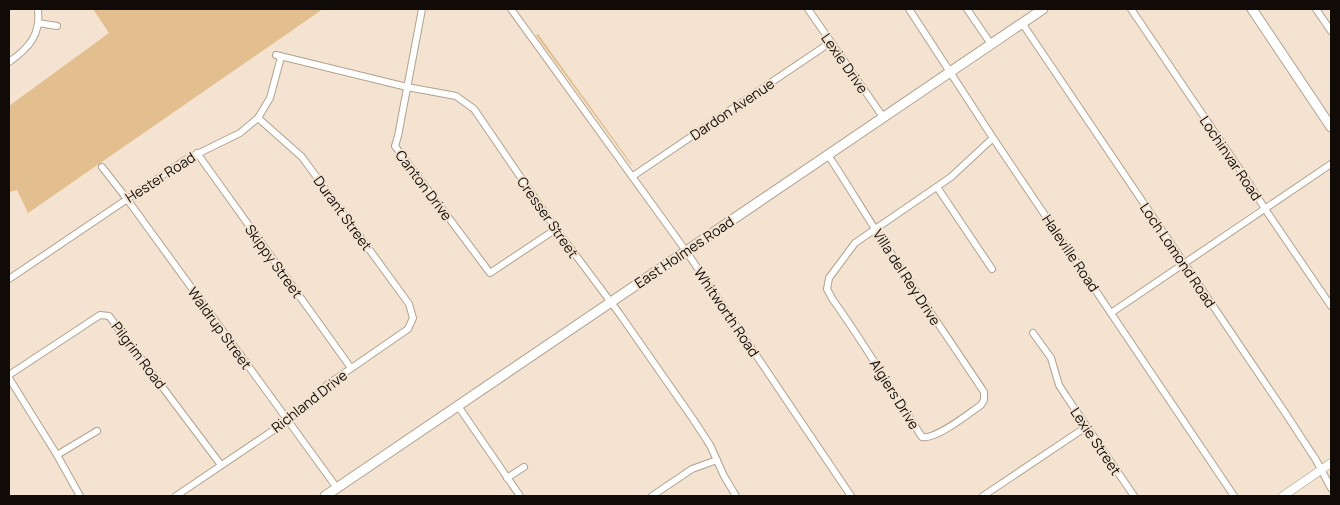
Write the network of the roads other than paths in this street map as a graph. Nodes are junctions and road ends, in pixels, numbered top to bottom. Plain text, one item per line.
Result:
1 (38, 9) edge
2 (422, 9) edge
3 (511, 9) edge
4 (808, 9) edge
5 (909, 9) edge
6 (967, 9) edge
7 (1043, 9) edge
8 (1131, 9) edge
9 (1252, 9) edge
10 (1316, 9) edge
11 (38, 22) junction
12 (1022, 23) junction
13 (57, 26) dead end
14 (1331, 31) edge
15 (830, 42) junction
16 (991, 44) junction
17 (279, 56) joint
18 (9, 62) edge
19 (949, 72) junction
20 (407, 87) junction
21 (883, 117) junction
22 (258, 118) junction
23 (1331, 127) edge
24 (993, 138) junction
25 (197, 153) junction
26 (828, 154) junction
27 (1331, 164) edge
28 (102, 167) dead end
29 (633, 176) junction
30 (937, 187) junction
31 (127, 199) junction
32 (1265, 209) junction
33 (875, 228) junction
34 (556, 229) junction
35 (686, 251) junction
36 (1184, 264) junction
37 (992, 269) dead end
38 (9, 279) edge
39 (611, 302) junction
40 (1331, 306) edge
41 (1111, 313) junction
42 (413, 318) joint
43 (1033, 333) dead end
44 (351, 368) junction
45 (9, 376) edge
46 (984, 400) joint
47 (458, 406) junction
48 (287, 421) junction
49 (1086, 427) junction
50 (97, 431) dead end
51 (57, 456) junction
52 (717, 460) junction
53 (1331, 463) edge
54 (222, 465) junction
55 (524, 467) dead end
56 (1321, 469) junction
57 (507, 478) junction
58 (337, 488) junction
59 (1331, 488) edge
60 (1132, 494) edge
61 (77, 496) edge
62 (176, 496) edge
63 (326, 496) edge
64 (520, 496) edge
65 (652, 496) edge
66 (736, 496) edge
67 (851, 496) edge
68 (984, 496) edge
69 (1123, 496) edge
70 (1234, 496) edge
71 (1283, 496) edge

1 - 11 street
2 - 20 street, Canton Drive
3 - 29 street, Whitworth Road
4 - 15 street, Lexie Drive
5 - 19 street, Haleville Road
6 - 16 street
7 - 12 main road, East Holmes Road
8 - 32 street, Lochinvar Road
9 - 23 main road
10 - 14 street
11 - 13 street
11 - 18 street
12 - 16 main road, East Holmes Road
12 - 36 street, Loch Lomond Road
15 - 21 street, Lexie Drive
15 - 29 street, Dardon Avenue
16 - 19 main road, East Holmes Road
17 - 20 street, Cresser Street
17 - 22 street, Hester Road
19 - 21 main road, East Holmes Road
19 - 24 street, Haleville Road
20 - 34 street, Cresser Street
20 - 34 street, Canton Drive
21 - 26 main road, East Holmes Road
22 - 25 street, Hester Road
22 - 42 street, Durant Street
24 - 30 street
24 - 41 street, Haleville Road
25 - 31 street, Hester Road
25 - 44 street, Skippy Street
26 - 33 street, Villa del Rey Drive
26 - 35 main road, East Holmes Road
27 - 32 street
28 - 31 street, Waldrup Street
29 - 35 street, Whitworth Road
30 - 33 street
30 - 37 street
31 - 38 street, Hester Road
31 - 48 street, Waldrup Street
32 - 36 street
32 - 40 street, Lochinvar Road
33 - 46 street, Villa del Rey Drive
33 - 46 street, Algiers Drive
34 - 39 street, Cresser Street
35 - 39 main road, East Holmes Road
35 - 67 street, Whitworth Road
36 - 41 street
36 - 56 street, Loch Lomond Road
39 - 47 main road, East Holmes Road
39 - 52 street, Cresser Street
41 - 70 street, Haleville Road
42 - 44 street, Richland Drive
43 - 49 street, Lexie Street
44 - 48 street, Richland Drive
45 - 51 street
45 - 54 street, Pilgrim Road
47 - 57 street
47 - 58 main road, East Holmes Road
48 - 54 street, Richland Drive
48 - 58 street, Waldrup Street
49 - 60 street, Lexie Street
49 - 68 street
50 - 51 street
51 - 61 street
52 - 65 street
52 - 66 street, Cresser Street
53 - 56 street
54 - 62 street, Richland Drive
55 - 57 street
56 - 59 street, Loch Lomond Road
56 - 71 street
57 - 64 street
58 - 63 main road, East Holmes Road
60 - 69 street

